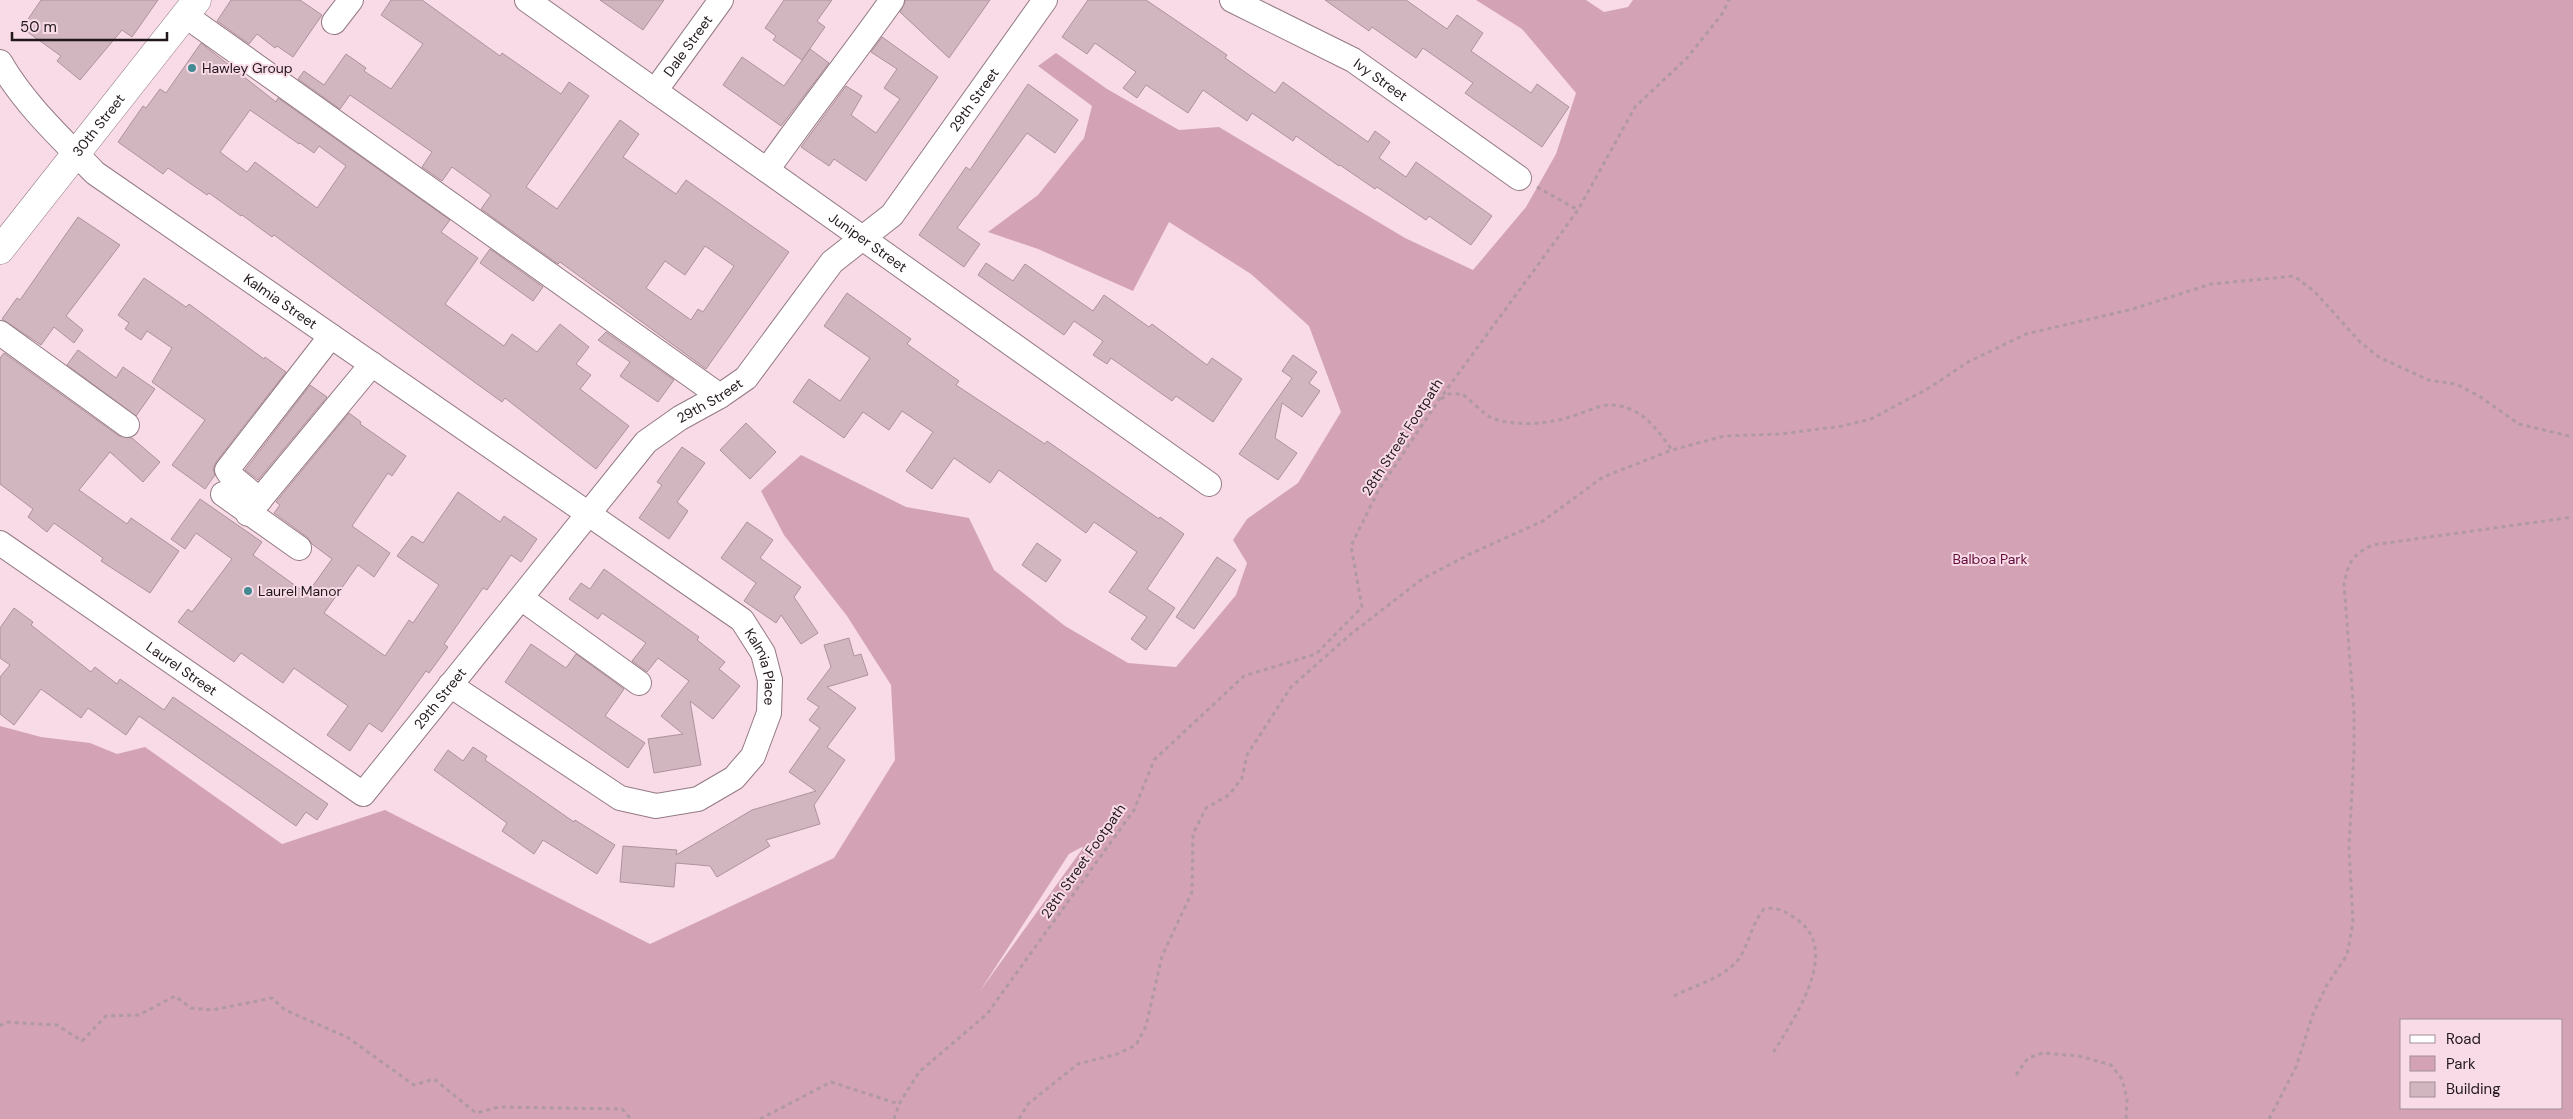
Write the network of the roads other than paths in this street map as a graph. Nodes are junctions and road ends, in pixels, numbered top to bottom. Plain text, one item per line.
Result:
1 (351, 0) edge
2 (527, 0) edge
3 (721, 0) edge
4 (892, 0) edge
5 (1046, 0) edge
6 (1232, 0) edge
7 (192, 8) edge
8 (334, 22) dead end
9 (0, 62) edge
10 (655, 91) junction
11 (77, 154) junction
12 (766, 170) junction
13 (1519, 178) road end
14 (862, 238) junction
15 (0, 250) edge
16 (0, 332) edge
17 (332, 336) junction
18 (372, 364) junction
19 (720, 396) junction
20 (127, 425) dead end
21 (1209, 484) dead end
22 (223, 494) dead end
23 (254, 507) junction
24 (589, 513) junction
25 (0, 543) edge
26 (299, 548) dead end
27 (521, 598) junction
28 (639, 683) dead end
29 (450, 686) junction
30 (363, 794) joint

1 - 8 street
2 - 10 street, Juniper Street
3 - 10 street, Dale Street
4 - 12 street
5 - 14 street, 29th Street
6 - 13 street, Ivy Street
7 - 11 main road, 30th Street
7 - 19 street
9 - 11 street, Kalmia Street
10 - 12 street, Juniper Street
11 - 15 main road, 30th Street
11 - 17 street, Kalmia Street
12 - 14 street, Juniper Street
14 - 19 street, 29th Street
14 - 21 street, Juniper Street
16 - 20 street
17 - 18 street, Kalmia Street
17 - 23 street
18 - 23 street
18 - 24 street, Kalmia Street
19 - 24 street, 29th Street
22 - 23 street
23 - 26 street
24 - 27 street, 29th Street
24 - 29 street, Kalmia Place
25 - 30 street, Laurel Street
27 - 28 street
27 - 29 street, 29th Street
29 - 30 street, 29th Street

